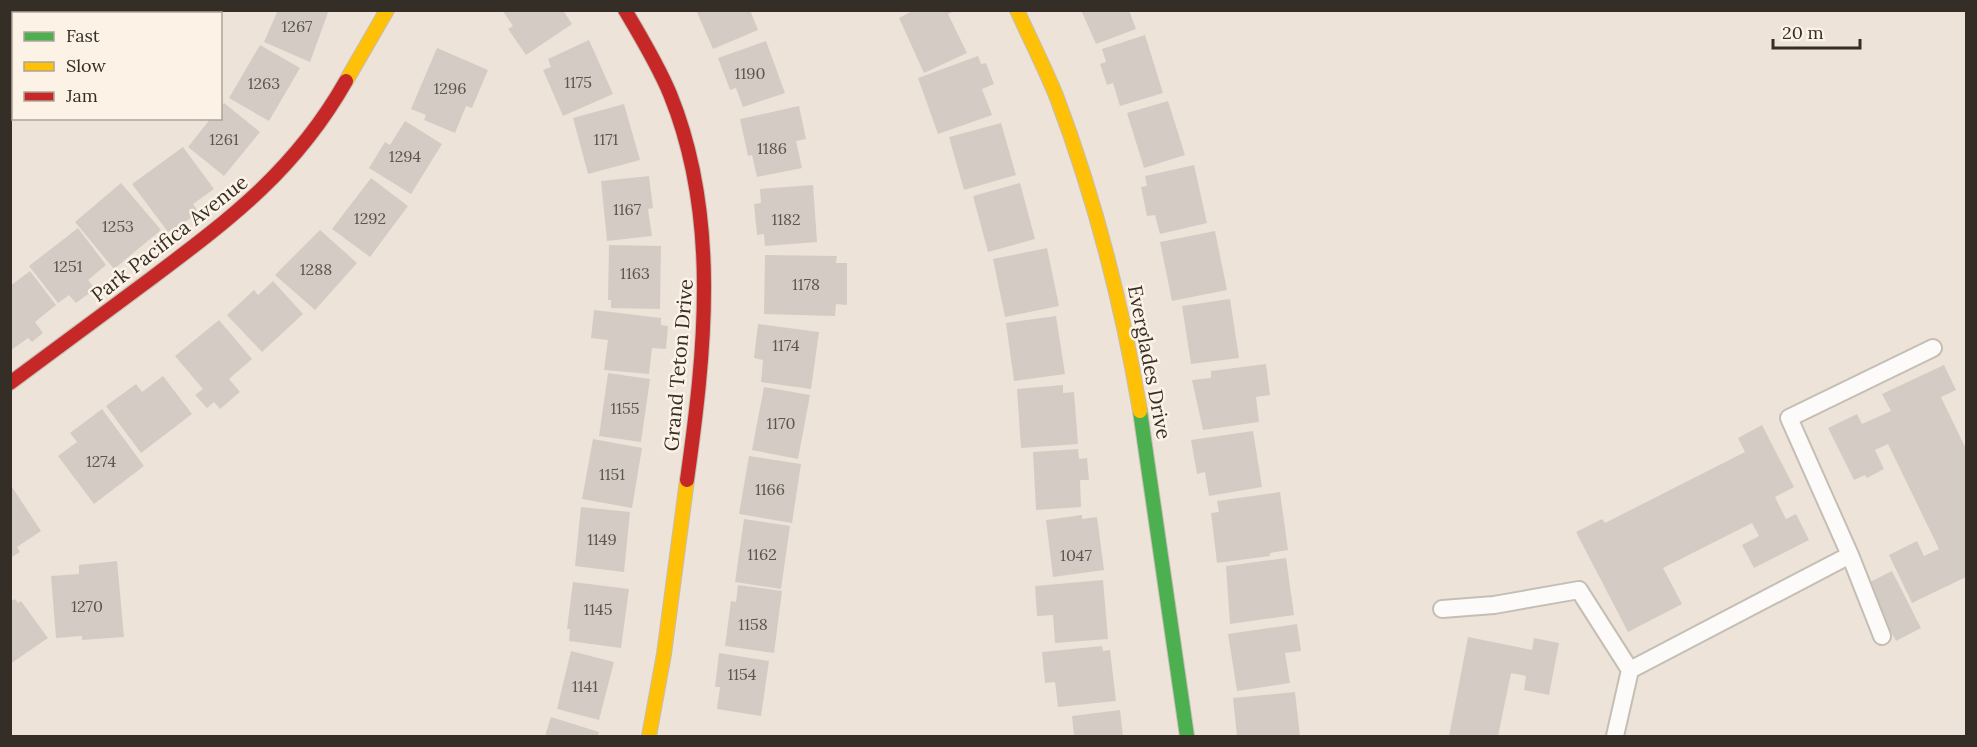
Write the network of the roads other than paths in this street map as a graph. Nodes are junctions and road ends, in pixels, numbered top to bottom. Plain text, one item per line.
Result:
1 (387, 10) edge
2 (625, 10) edge
3 (1017, 10) edge
4 (1933, 348) dead end
5 (10, 383) edge
6 (1850, 555) junction
7 (1442, 609) dead end
8 (1882, 636) dead end
9 (1630, 670) junction
10 (649, 736) edge
11 (1186, 736) edge
12 (1615, 736) edge

1 - 5 street, Park Pacifica Avenue
2 - 10 street, Grand Teton Drive
3 - 11 street, Everglades Drive
4 - 6 lane
6 - 8 lane
6 - 9 lane
7 - 9 lane
9 - 12 lane

